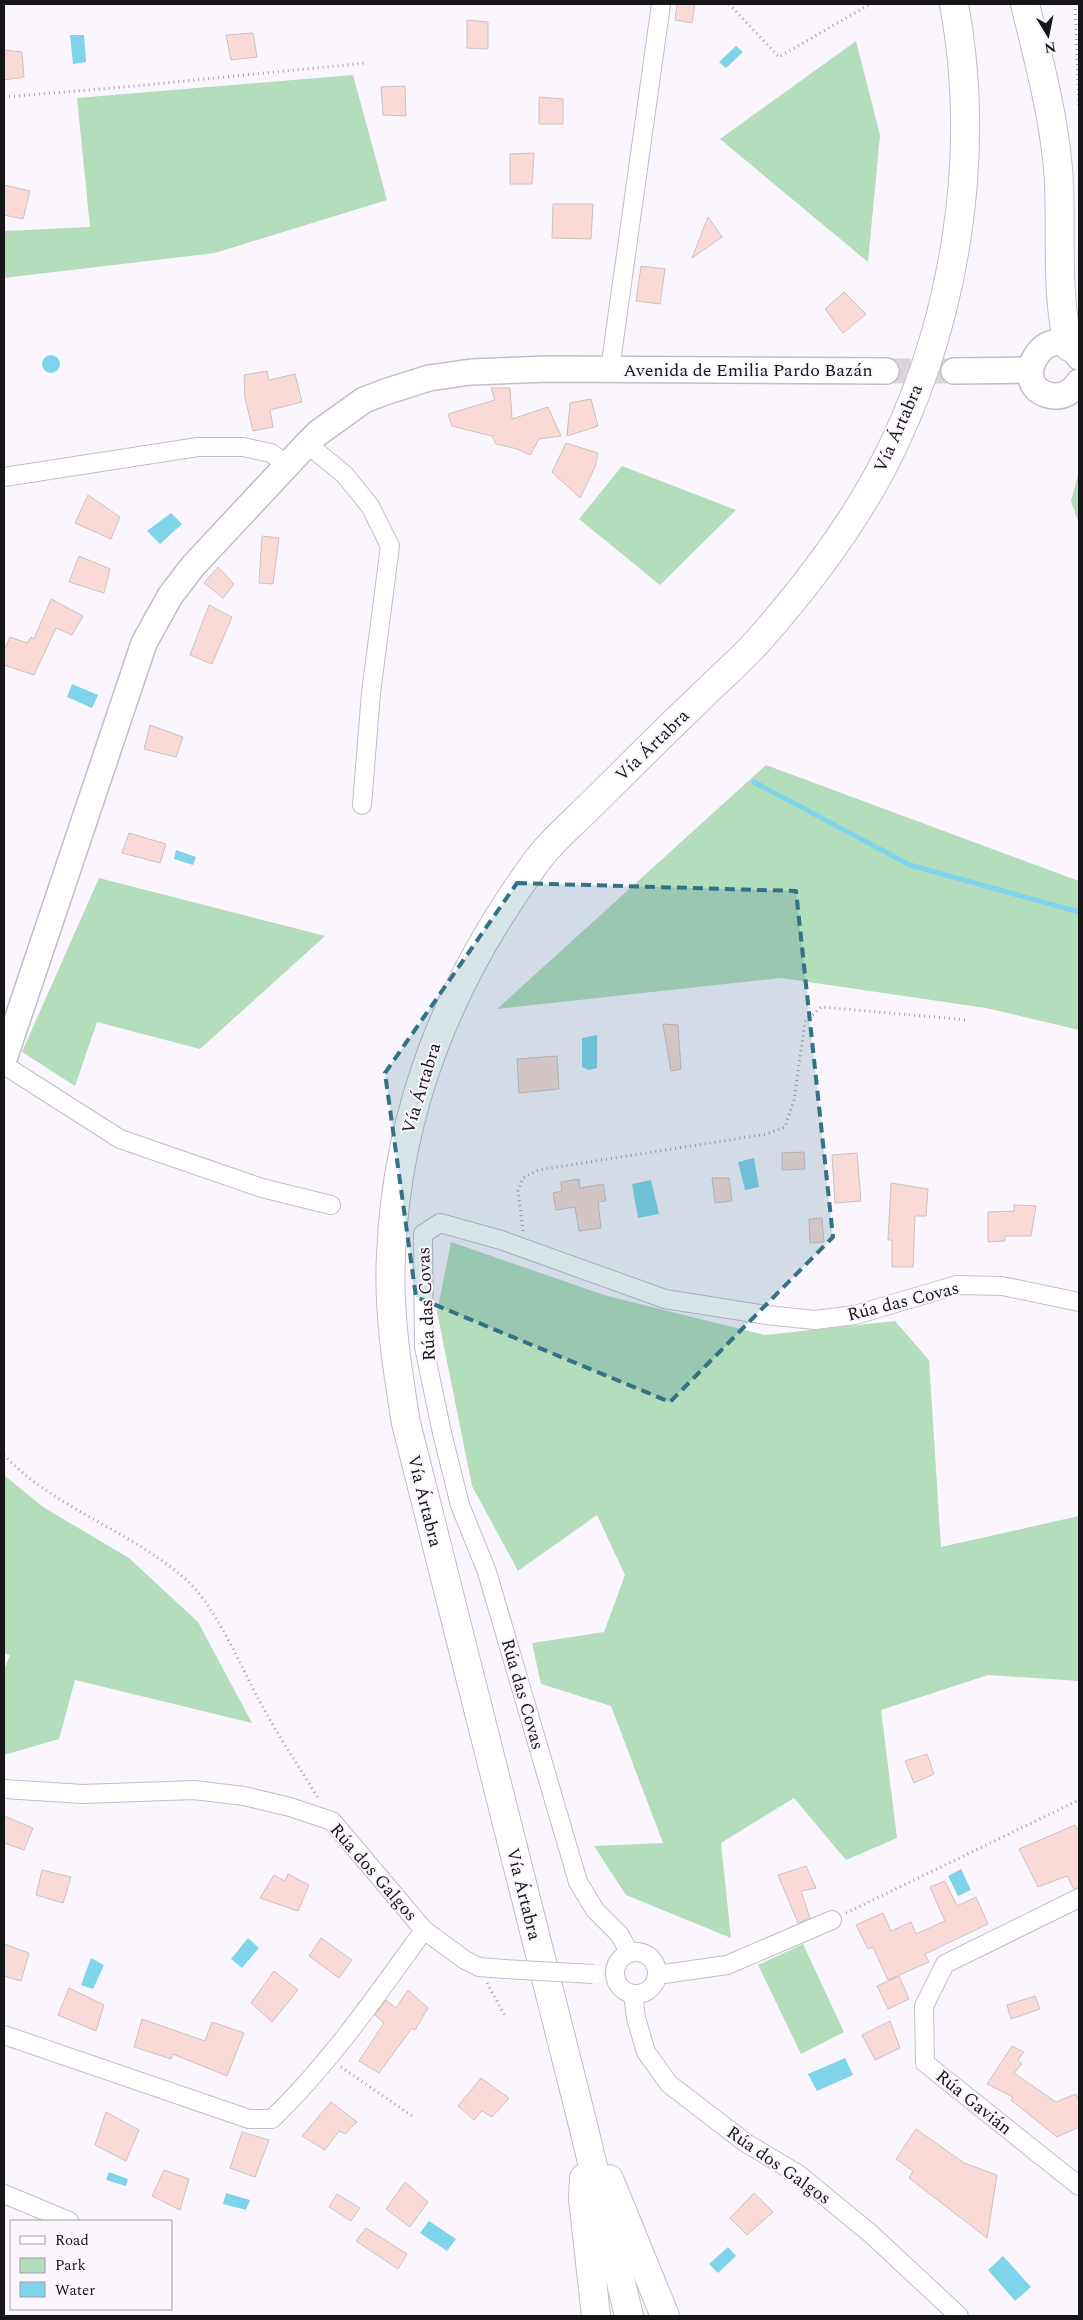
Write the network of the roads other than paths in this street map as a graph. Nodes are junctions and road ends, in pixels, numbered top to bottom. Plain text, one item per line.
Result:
1 (661, 4) edge
2 (954, 4) edge
3 (1025, 4) edge
4 (1074, 352) edge
5 (610, 370) junction
6 (1030, 370) junction
7 (886, 371) tunnel mouth
8 (954, 371) tunnel mouth
9 (1079, 382) edge
10 (307, 444) junction
11 (287, 466) junction
12 (4, 477) edge
13 (362, 805) dead end
14 (4, 1059) edge
15 (4, 1065) edge
16 (331, 1205) dead end
17 (1079, 1302) edge
18 (4, 1789) edge
19 (1079, 1898) edge
20 (832, 1920) road end
21 (424, 1930) junction
22 (630, 1953) junction
23 (657, 1975) junction
24 (615, 1976) junction
25 (633, 1994) junction
26 (4, 2035) edge
27 (584, 2129) junction
28 (1079, 2186) edge
29 (4, 2194) edge
30 (67, 2220) edge
31 (596, 2316) edge
32 (629, 2316) edge
33 (665, 2316) edge
34 (959, 2316) edge

1 - 5 street
2 - 27 highway, Vía Ártabra
3 - 4 highway
4 - 6 street
5 - 7 street, Avenida de Emilia Pardo Bazán
5 - 10 street, Avenida de Emilia Pardo Bazán
6 - 8 street
6 - 9 street
10 - 11 street, Avenida de Emilia Pardo Bazán
10 - 13 street
11 - 12 street
11 - 14 street, Avenida de Emilia Pardo Bazán
15 - 16 street
17 - 22 street, Rúa das Covas
18 - 21 street, Rúa dos Galgos
19 - 28 street, Rúa Gavián
20 - 23 street
21 - 24 street, Rúa dos Galgos, bridge
21 - 26 street
22 - 23 street
22 - 24 street
23 - 25 street
24 - 25 street
25 - 34 street, Rúa dos Galgos
27 - 31 highway
27 - 32 highway, Vía Ártabra
27 - 33 highway
29 - 30 street

